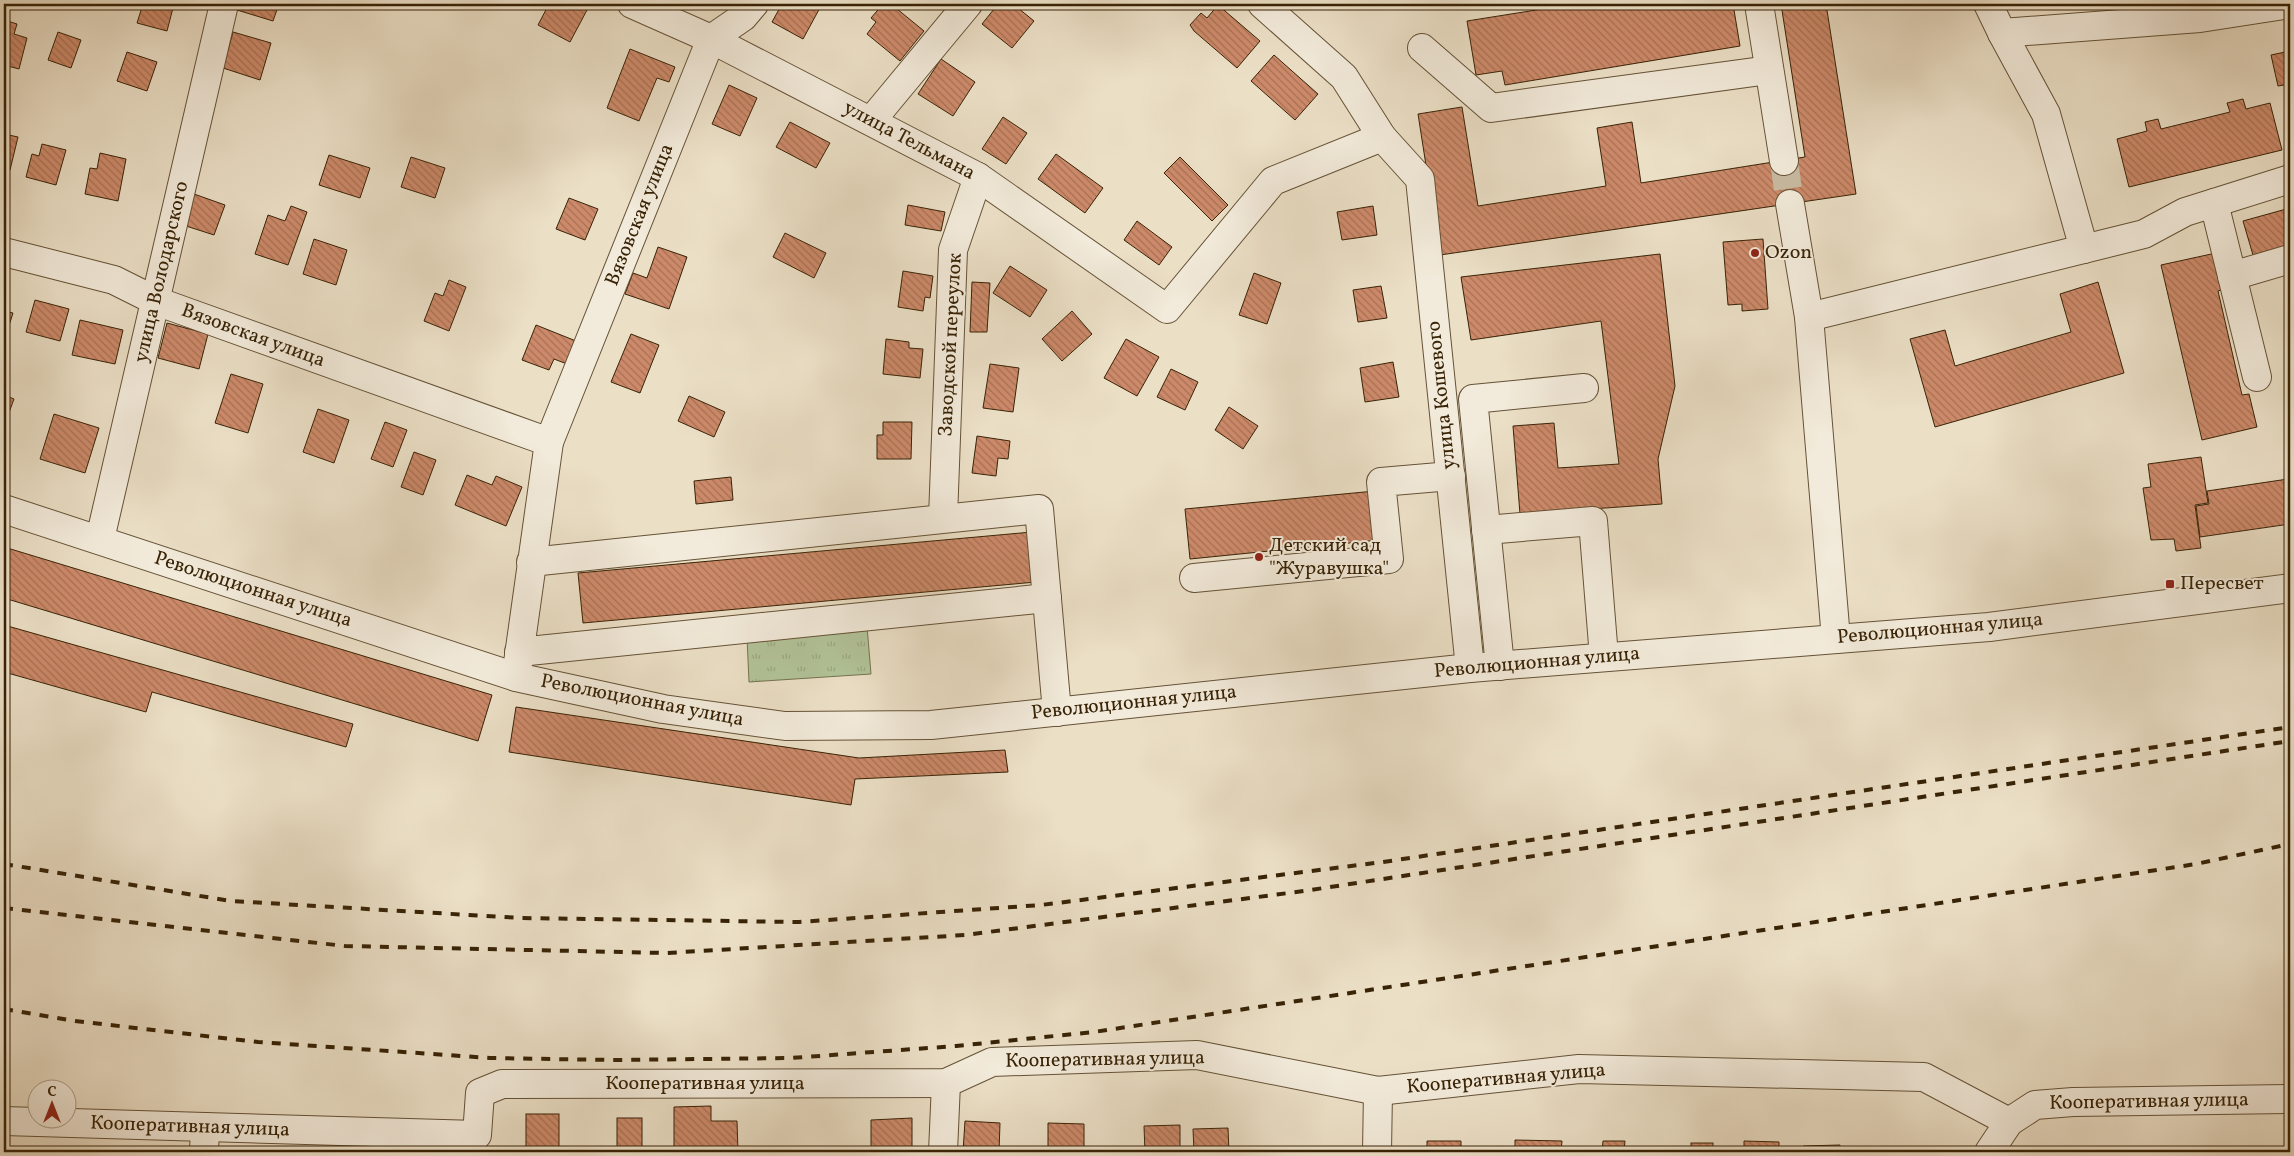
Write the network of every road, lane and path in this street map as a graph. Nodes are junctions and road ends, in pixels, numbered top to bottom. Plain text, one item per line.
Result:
1 (224, 4) edge
2 (632, 4) edge
3 (754, 4) edge
4 (968, 4) edge
5 (1262, 4) edge
6 (1759, 4) edge
7 (1988, 4) edge
8 (2290, 4) edge
9 (2199, 11) edge
10 (2002, 33) junction
11 (711, 39) junction
12 (1422, 48) dead end
13 (1769, 70) junction
14 (871, 121) junction
15 (1382, 137) junction
16 (1784, 161) tunnel mouth
17 (978, 177) junction
18 (2290, 179) edge
19 (2214, 203) junction
20 (1790, 204) tunnel mouth
21 (2084, 249) junction
22 (4, 252) edge
23 (2290, 259) edge
24 (2232, 276) junction
25 (156, 301) junction
26 (1808, 317) junction
27 (2257, 377) dead end
28 (1584, 388) dead end
29 (549, 442) junction
30 (1451, 476) junction
31 (4, 509) edge
32 (943, 518) junction
33 (1486, 530) junction
34 (100, 539) junction
35 (531, 562) junction
36 (1194, 578) dead end
37 (2290, 588) edge
38 (1047, 598) junction
39 (1836, 639) junction
40 (1604, 657) junction
41 (517, 664) junction
42 (1500, 666) junction
43 (1470, 668) junction
44 (1057, 712) junction
45 (946, 1083) junction
46 (1378, 1091) junction
47 (2290, 1099) edge
48 (4, 1121) edge
49 (2009, 1122) junction
50 (205, 1140) edge
51 (477, 1144) edge
52 (943, 1152) edge
53 (1376, 1152) edge
54 (1989, 1152) edge

1 - 25 street, улица Володарского
2 - 11 street, улица Тельмана
3 - 11 street
4 - 14 street
5 - 15 street, улица Кошевого
6 - 13 street
7 - 10 street
8 - 9 street
9 - 10 street
10 - 21 street
11 - 14 street, улица Тельмана
11 - 29 street, Вязовская улица
12 - 13 street
13 - 16 street
14 - 17 street, улица Тельмана
15 - 17 street, улица Тельмана
15 - 30 street, улица Кошевого
17 - 32 street, Заводской переулок
18 - 19 street
19 - 21 street
19 - 24 street
20 - 26 street
21 - 26 street
22 - 25 street, Вязовская улица
23 - 24 street
24 - 27 street
25 - 29 street, Вязовская улица
25 - 34 street, улица Володарского
26 - 39 street
28 - 33 street
29 - 35 street, Вязовская улица
30 - 36 street
30 - 43 street, улица Кошевого
31 - 34 street, Революционная улица
32 - 35 street
32 - 38 street
33 - 40 street
33 - 42 street
34 - 41 street, Революционная улица
35 - 41 street, Вязовская улица
37 - 39 street, Революционная улица
38 - 41 street
38 - 44 street
39 - 40 street, Революционная улица
40 - 42 street, Революционная улица
41 - 44 street, Революционная улица
42 - 43 street, Революционная улица
43 - 44 street, Революционная улица
45 - 46 street, Кооперативная улица
45 - 51 street, Кооперативная улица
45 - 52 street
46 - 49 street, Кооперативная улица
46 - 53 street
47 - 49 street, Кооперативная улица
48 - 50 street, Кооперативная улица
49 - 54 street
50 - 51 street, Кооперативная улица

